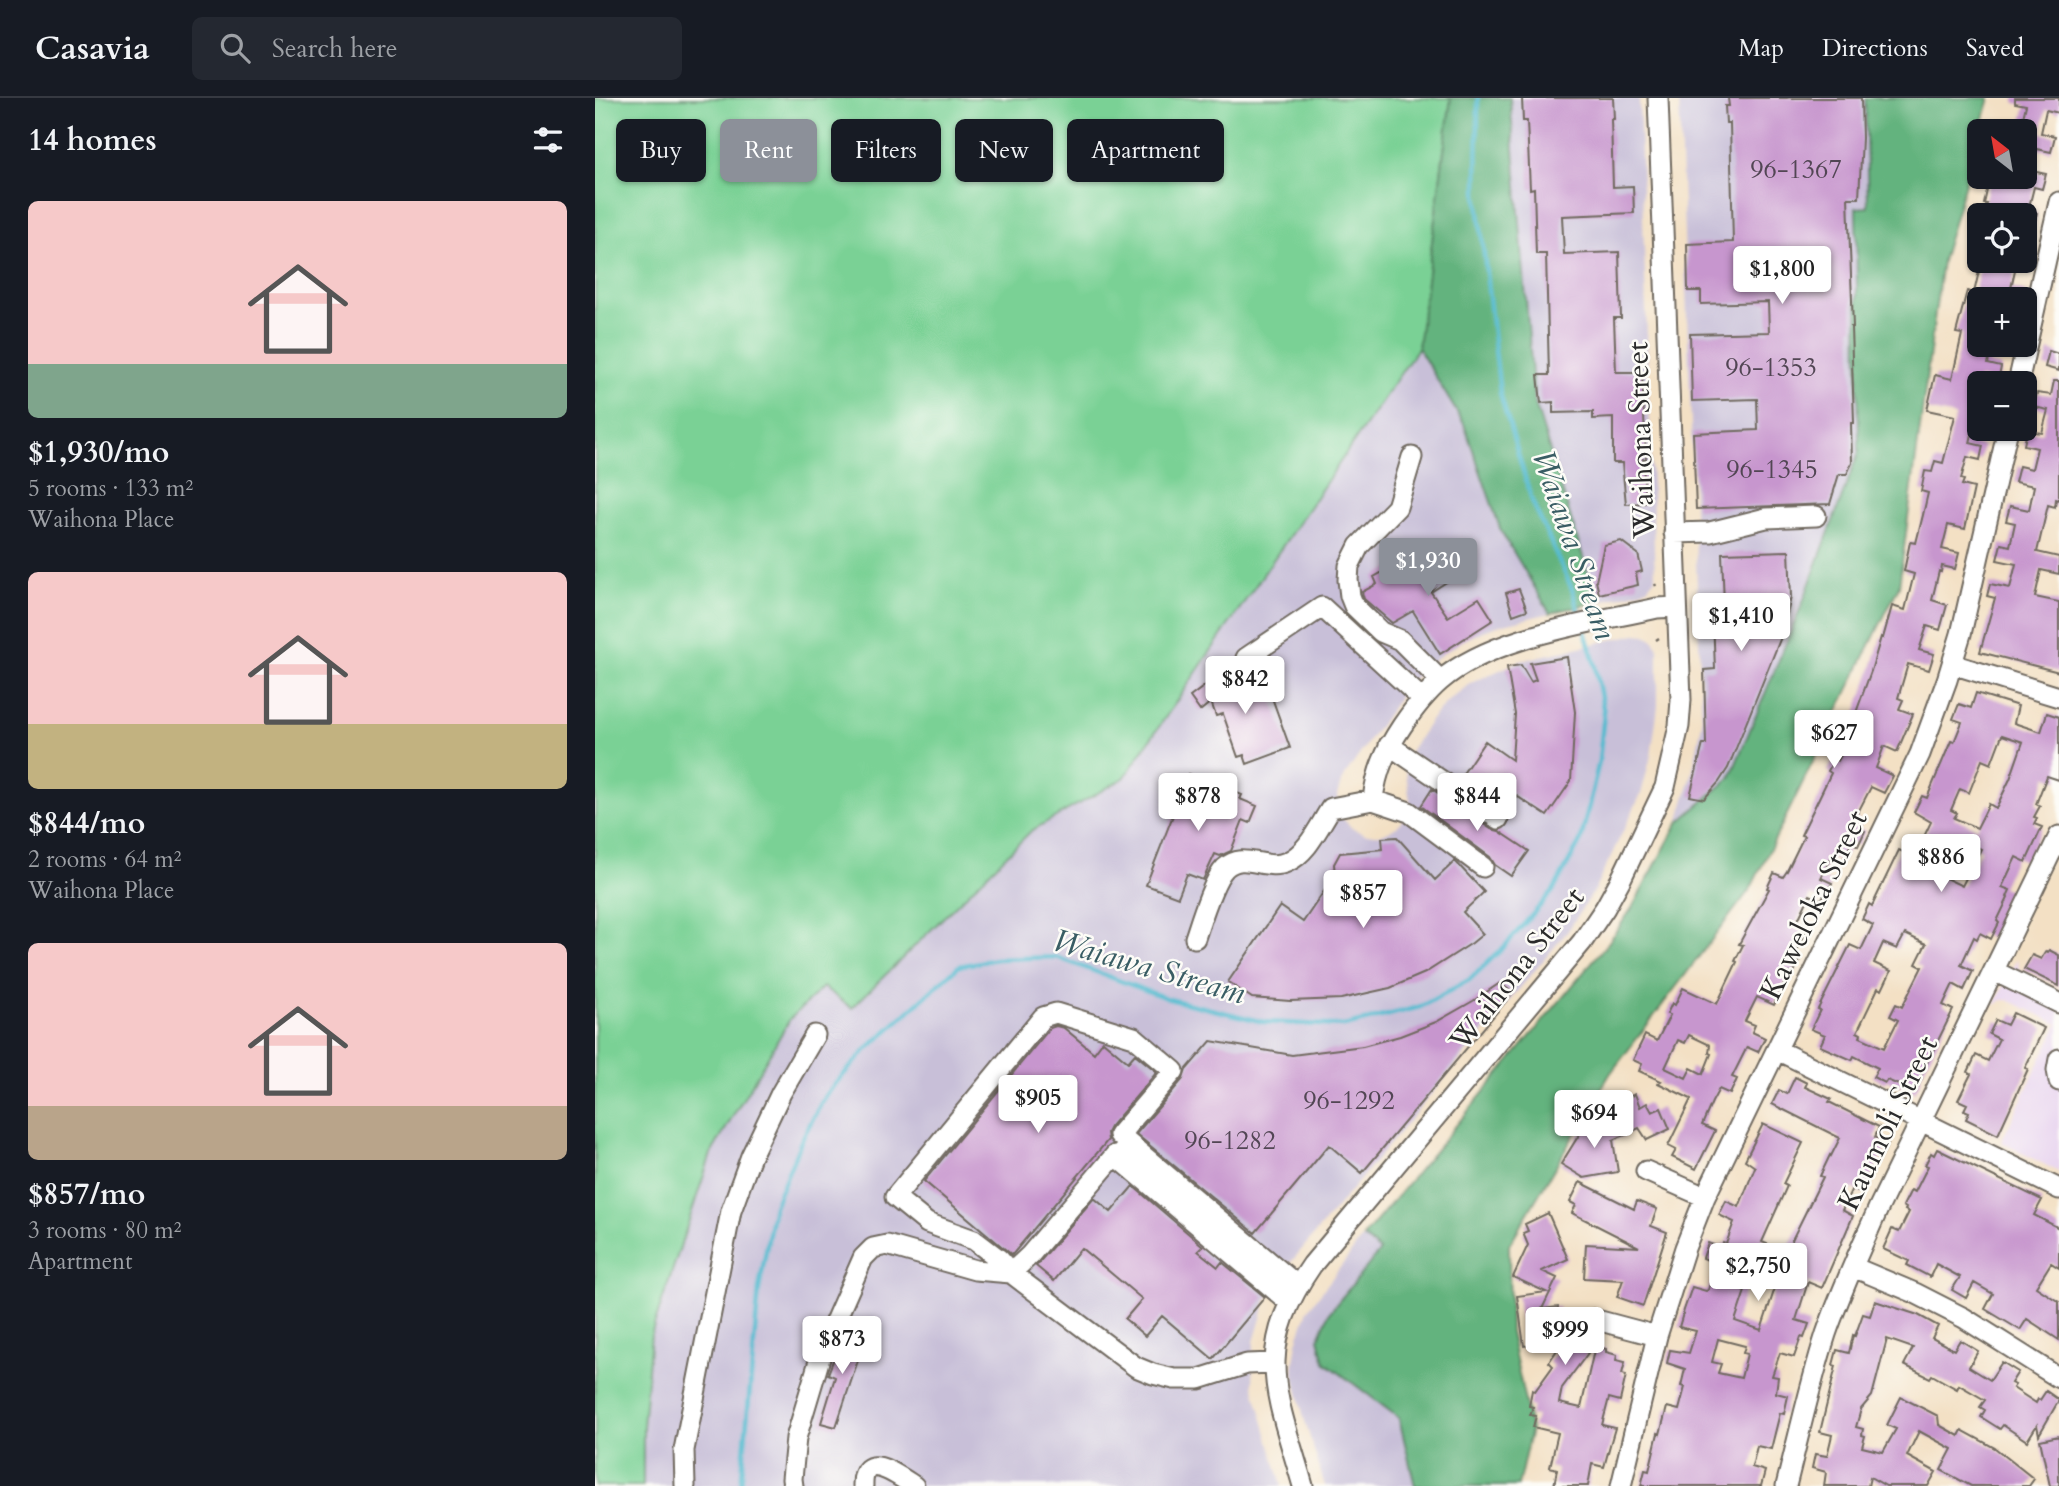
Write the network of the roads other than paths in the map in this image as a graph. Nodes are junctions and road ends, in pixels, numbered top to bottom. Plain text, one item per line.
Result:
1 (1658, 98) edge
2 (2059, 202) edge
3 (2021, 371) edge
4 (2005, 441) edge
5 (1412, 457) dead end
6 (1816, 516) dead end
7 (1674, 533) junction
8 (1677, 607) junction
9 (1952, 664) junction
10 (1254, 680) dead end
11 (1440, 680) junction
12 (2059, 697) edge
13 (1422, 699) junction
14 (1389, 745) junction
15 (1373, 800) junction
16 (1498, 819) dead end
17 (2059, 836) edge
18 (1483, 867) dead end
19 (1195, 938) dead end
20 (1994, 971) junction
21 (2059, 1003) edge
22 (815, 1035) dead end
23 (1777, 1050) junction
24 (2059, 1059) edge
25 (2059, 1081) edge
26 (1922, 1120) junction
27 (1646, 1171) dead end
28 (2059, 1189) edge
29 (1705, 1197) junction
30 (1853, 1266) junction
31 (1011, 1273) junction
32 (1293, 1294) junction
33 (1593, 1319) dead end
34 (1657, 1336) junction
35 (1274, 1363) junction
36 (2059, 1378) edge
37 (685, 1486) edge
38 (793, 1486) edge
39 (863, 1486) edge
40 (914, 1486) edge
41 (1303, 1486) edge
42 (1621, 1486) edge
43 (1786, 1486) edge

1 - 7 street, Waihona Street
2 - 3 street
4 - 9 street, Kaweloka Street
5 - 11 street
6 - 7 street
7 - 8 street, Waihona Street
8 - 11 street
8 - 32 street, Waihona Street
9 - 12 street
9 - 23 street, Kaweloka Street
10 - 13 street
11 - 13 street
13 - 14 street
14 - 15 street
14 - 16 street
15 - 18 street
15 - 19 street
17 - 20 street, Kaumoli Street
20 - 21 street
20 - 26 street, Kaumoli Street
22 - 37 street
23 - 26 street
23 - 29 street, Kaweloka Street
24 - 25 street
26 - 28 street
26 - 30 street, Kaumoli Street
27 - 29 street
29 - 34 street, Kaweloka Street
30 - 36 street
30 - 43 street, Kaumoli Street
31 - 32 street
31 - 32 street
31 - 35 street
31 - 38 street
32 - 35 street, Waihona Street
33 - 34 street
34 - 42 street, Kaweloka Street
35 - 41 street, Waihona Street
39 - 40 street

